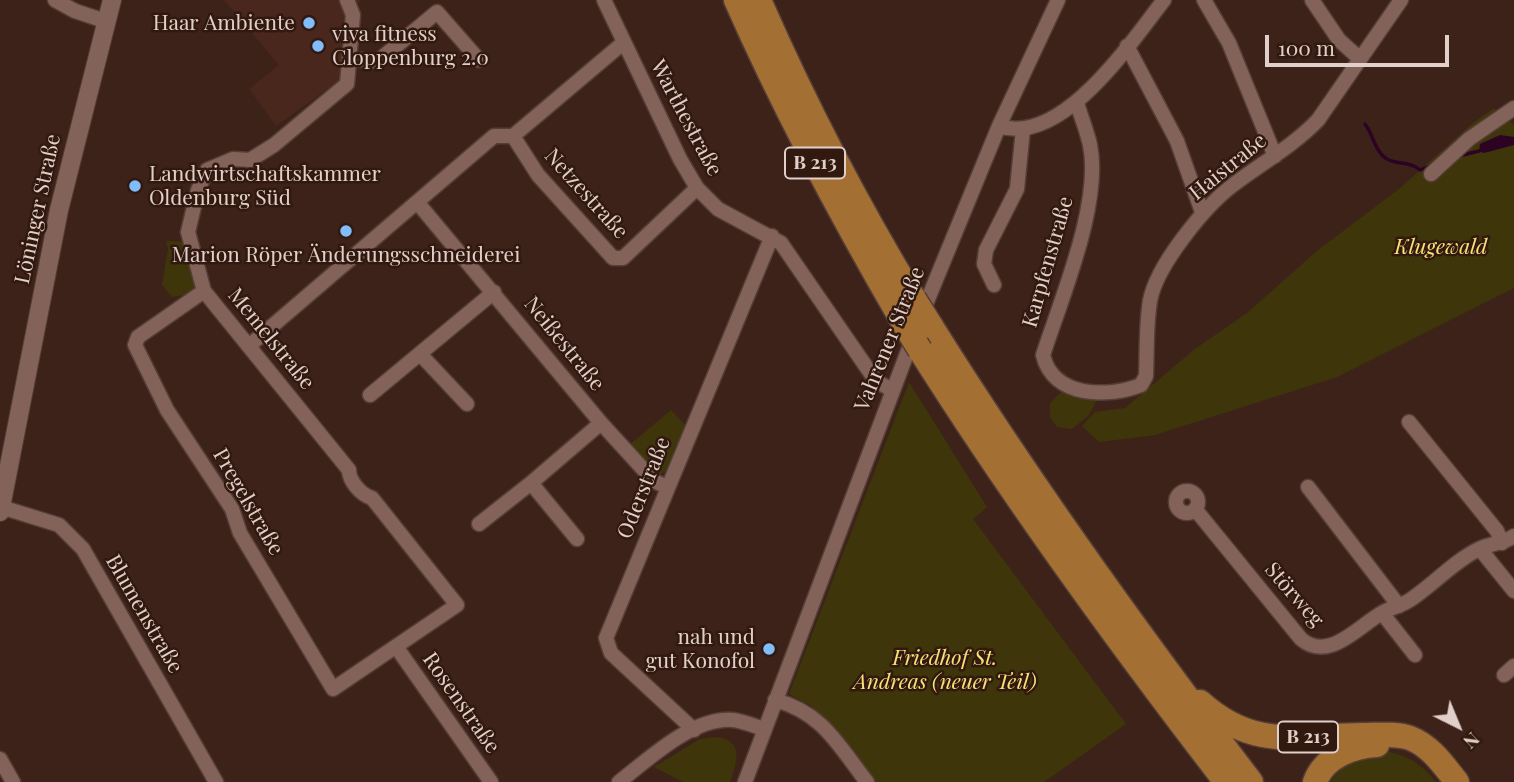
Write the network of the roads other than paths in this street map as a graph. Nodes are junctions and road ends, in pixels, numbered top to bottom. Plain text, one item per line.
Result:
1 (55, 0) edge
2 (111, 0) edge
3 (347, 0) edge
4 (604, 0) edge
5 (736, 0) edge
6 (758, 0) edge
7 (1058, 0) edge
8 (1164, 0) edge
9 (1204, 0) edge
10 (1312, 0) edge
11 (1401, 0) edge
12 (105, 21) junction
13 (624, 43) junction
14 (1127, 46) junction
15 (1359, 58) junction
16 (351, 59) junction
17 (479, 60) dead end
18 (1077, 103) junction
19 (1514, 108) edge
20 (999, 126) junction
21 (1023, 129) junction
22 (513, 136) junction
23 (1275, 156) junction
24 (1431, 174) dead end
25 (697, 188) junction
26 (417, 202) junction
27 (1202, 212) junction
28 (772, 236) junction
29 (994, 285) dead end
30 (204, 291) junction
31 (494, 292) junction
32 (250, 345) junction
33 (420, 354) junction
34 (1049, 381) joint
35 (892, 390) junction
36 (370, 395) dead end
37 (467, 404) dead end
38 (1409, 422) dead end
39 (601, 423) junction
40 (531, 483) junction
41 (667, 487) junction
42 (1308, 487) dead end
43 (1195, 509) dead end
44 (0, 510) edge
45 (480, 524) dead end
46 (576, 539) dead end
47 (1508, 539) edge
48 (1479, 549) junction
49 (1514, 591) edge
50 (1399, 606) junction
51 (1382, 613) junction
52 (397, 648) junction
53 (1415, 655) dead end
54 (1158, 677) junction
55 (775, 700) junction
56 (764, 729) junction
57 (694, 730) junction
58 (0, 759) edge
59 (13, 782) edge
60 (216, 782) edge
61 (491, 782) edge
62 (619, 782) edge
63 (745, 782) edge
64 (867, 782) edge
65 (1204, 782) edge
66 (1226, 782) edge
67 (1251, 782) edge
68 (1315, 782) edge
69 (1455, 782) edge

1 - 12 street
2 - 12 street, Löninger Straße
3 - 16 street, Memelstraße
4 - 13 street, Warthestraße
5 - 54 highway, B 213, bridge
6 - 54 highway, B 213, bridge
7 - 20 street, Vahrener Straße
8 - 14 street
9 - 23 street
10 - 15 street
11 - 15 street, Haistraße
12 - 44 street, Löninger Straße
13 - 22 street
13 - 25 street, Warthestraße
14 - 18 street
14 - 27 street
15 - 23 street, Haistraße
16 - 17 street
16 - 30 street, Memelstraße
18 - 21 street
18 - 34 street, Karpfenstraße
19 - 24 street
20 - 21 street
20 - 35 street, Vahrener Straße
21 - 29 street
22 - 25 street, Netzestraße
22 - 26 street
23 - 27 street, Haistraße
25 - 28 street, Warthestraße
26 - 31 street, Neißestraße
26 - 32 street
27 - 34 street, Haistraße
28 - 35 street, Warthestraße
28 - 41 street, Oderstraße
30 - 32 street, Memelstraße
30 - 52 street, Pregelstraße
31 - 33 street, Neißestraße
31 - 39 street, Neißestraße
32 - 52 street, Memelstraße
33 - 36 street, Neißestraße
33 - 37 street
35 - 55 street, Vahrener Straße
38 - 47 street, Störweg
39 - 40 street, Neißestraße
39 - 41 street, Neißestraße
40 - 45 street, Neißestraße
40 - 46 street
41 - 57 street, Oderstraße
42 - 50 street
43 - 51 street, Störweg
44 - 60 street, Blumenstraße
47 - 48 street, Störweg
48 - 49 street
48 - 50 street, Störweg
50 - 51 street, Störweg
51 - 53 street
52 - 61 street, Rosenstraße
54 - 65 highway, B 213
54 - 66 highway, B 213
54 - 67 highway, B 213
54 - 69 highway, B 213
55 - 56 street, Vahrener Straße
55 - 64 street
56 - 57 street
56 - 63 street, Vahrener Straße
57 - 62 street
58 - 59 street
68 - 69 highway, B 213

